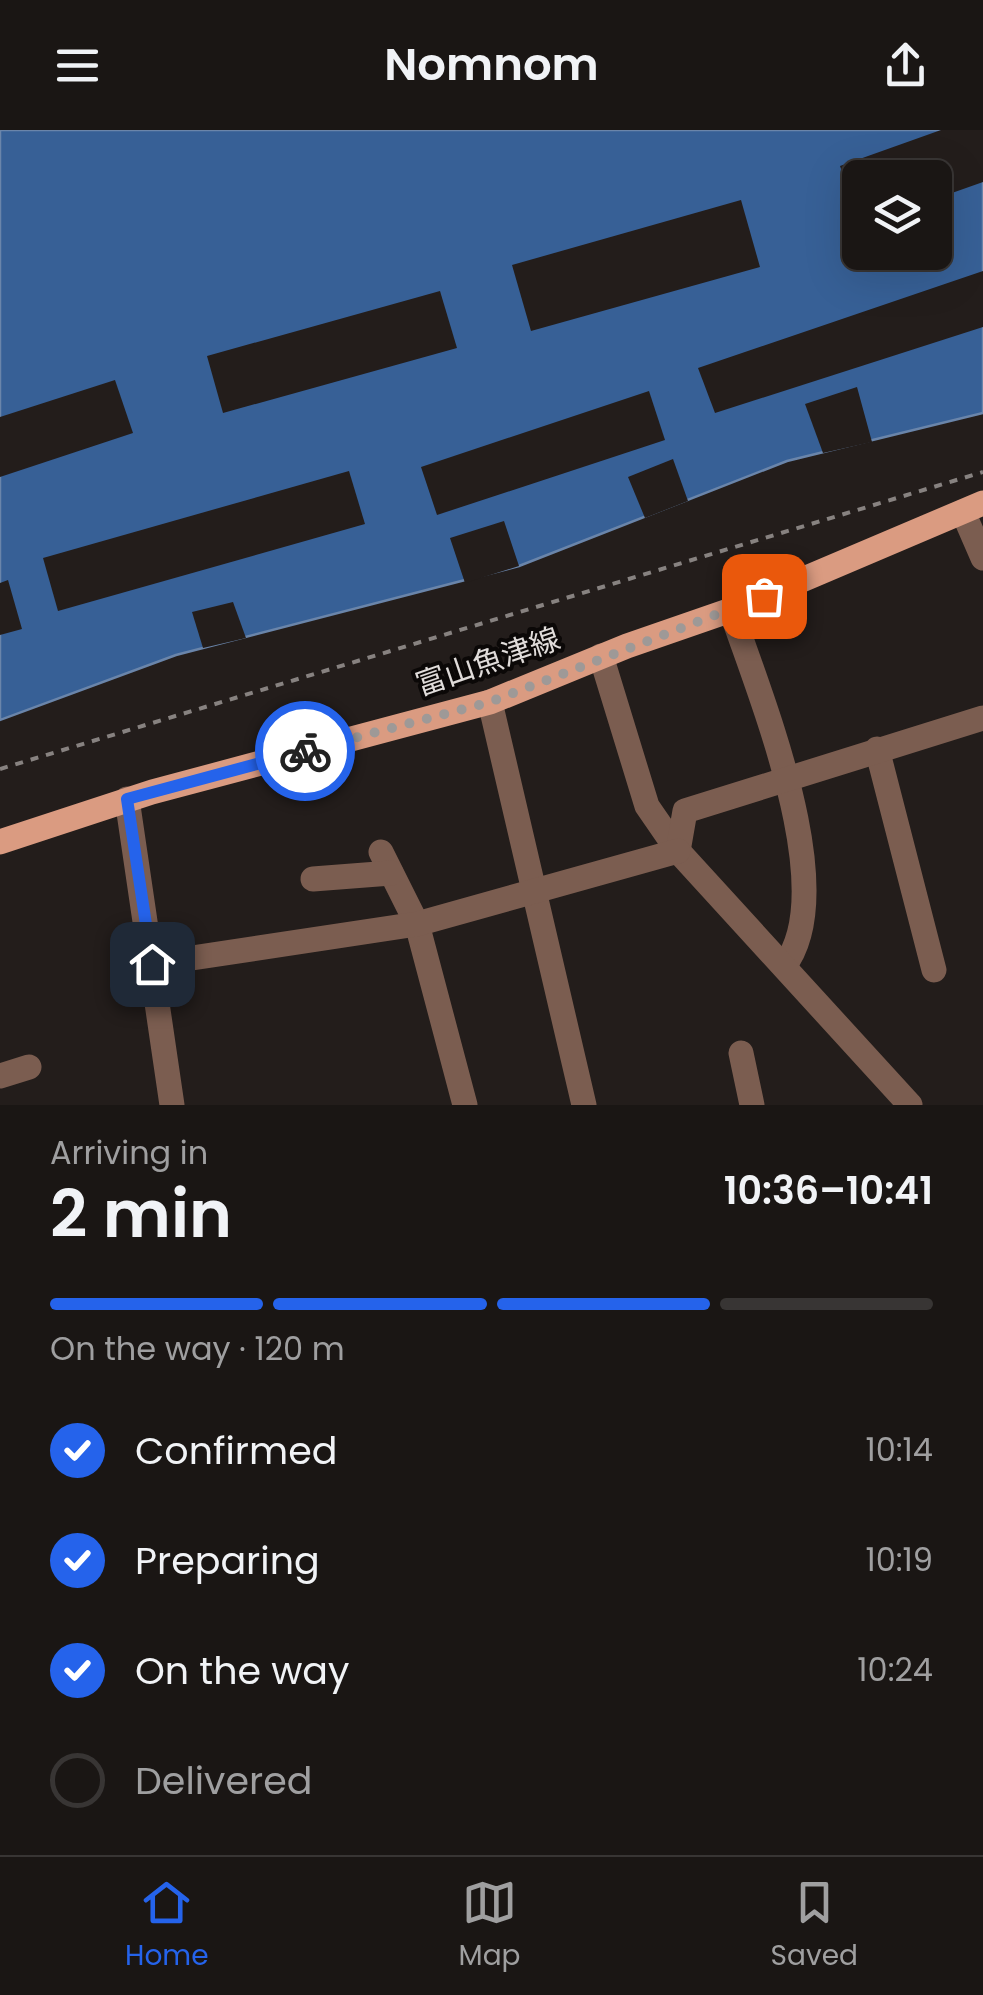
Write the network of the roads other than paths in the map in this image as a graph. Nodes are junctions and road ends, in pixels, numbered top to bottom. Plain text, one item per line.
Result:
1 (973, 507) edge
2 (983, 558) edge
3 (731, 610) junction
4 (600, 656) junction
5 (490, 702) junction
6 (983, 718) edge
7 (877, 749) junction
8 (786, 776) junction
9 (127, 799) junction
10 (0, 842) edge
11 (678, 851) junction
12 (313, 879) dead end
13 (532, 890) junction
14 (417, 924) junction
15 (152, 964) junction
16 (784, 966) junction
17 (934, 970) dead end
18 (741, 1052) dead end
19 (29, 1068) dead end
20 (0, 1076) edge
21 (172, 1105) edge
22 (465, 1105) edge
23 (584, 1105) edge
24 (752, 1105) edge
25 (910, 1105) edge

1 - 2 street
1 - 3 main road, 富山魚津線
3 - 4 main road, 富山魚津線
3 - 8 street
4 - 5 main road, 富山魚津線
4 - 11 street
5 - 9 main road, 富山魚津線
5 - 13 street
6 - 7 street
7 - 8 street
7 - 17 street
8 - 11 street
8 - 16 street
9 - 10 main road, 富山魚津線
9 - 15 street
11 - 13 street
11 - 16 street
12 - 14 street
13 - 14 street
13 - 23 street
14 - 15 street
14 - 22 street
15 - 21 street
16 - 25 street
18 - 24 street
19 - 20 street

